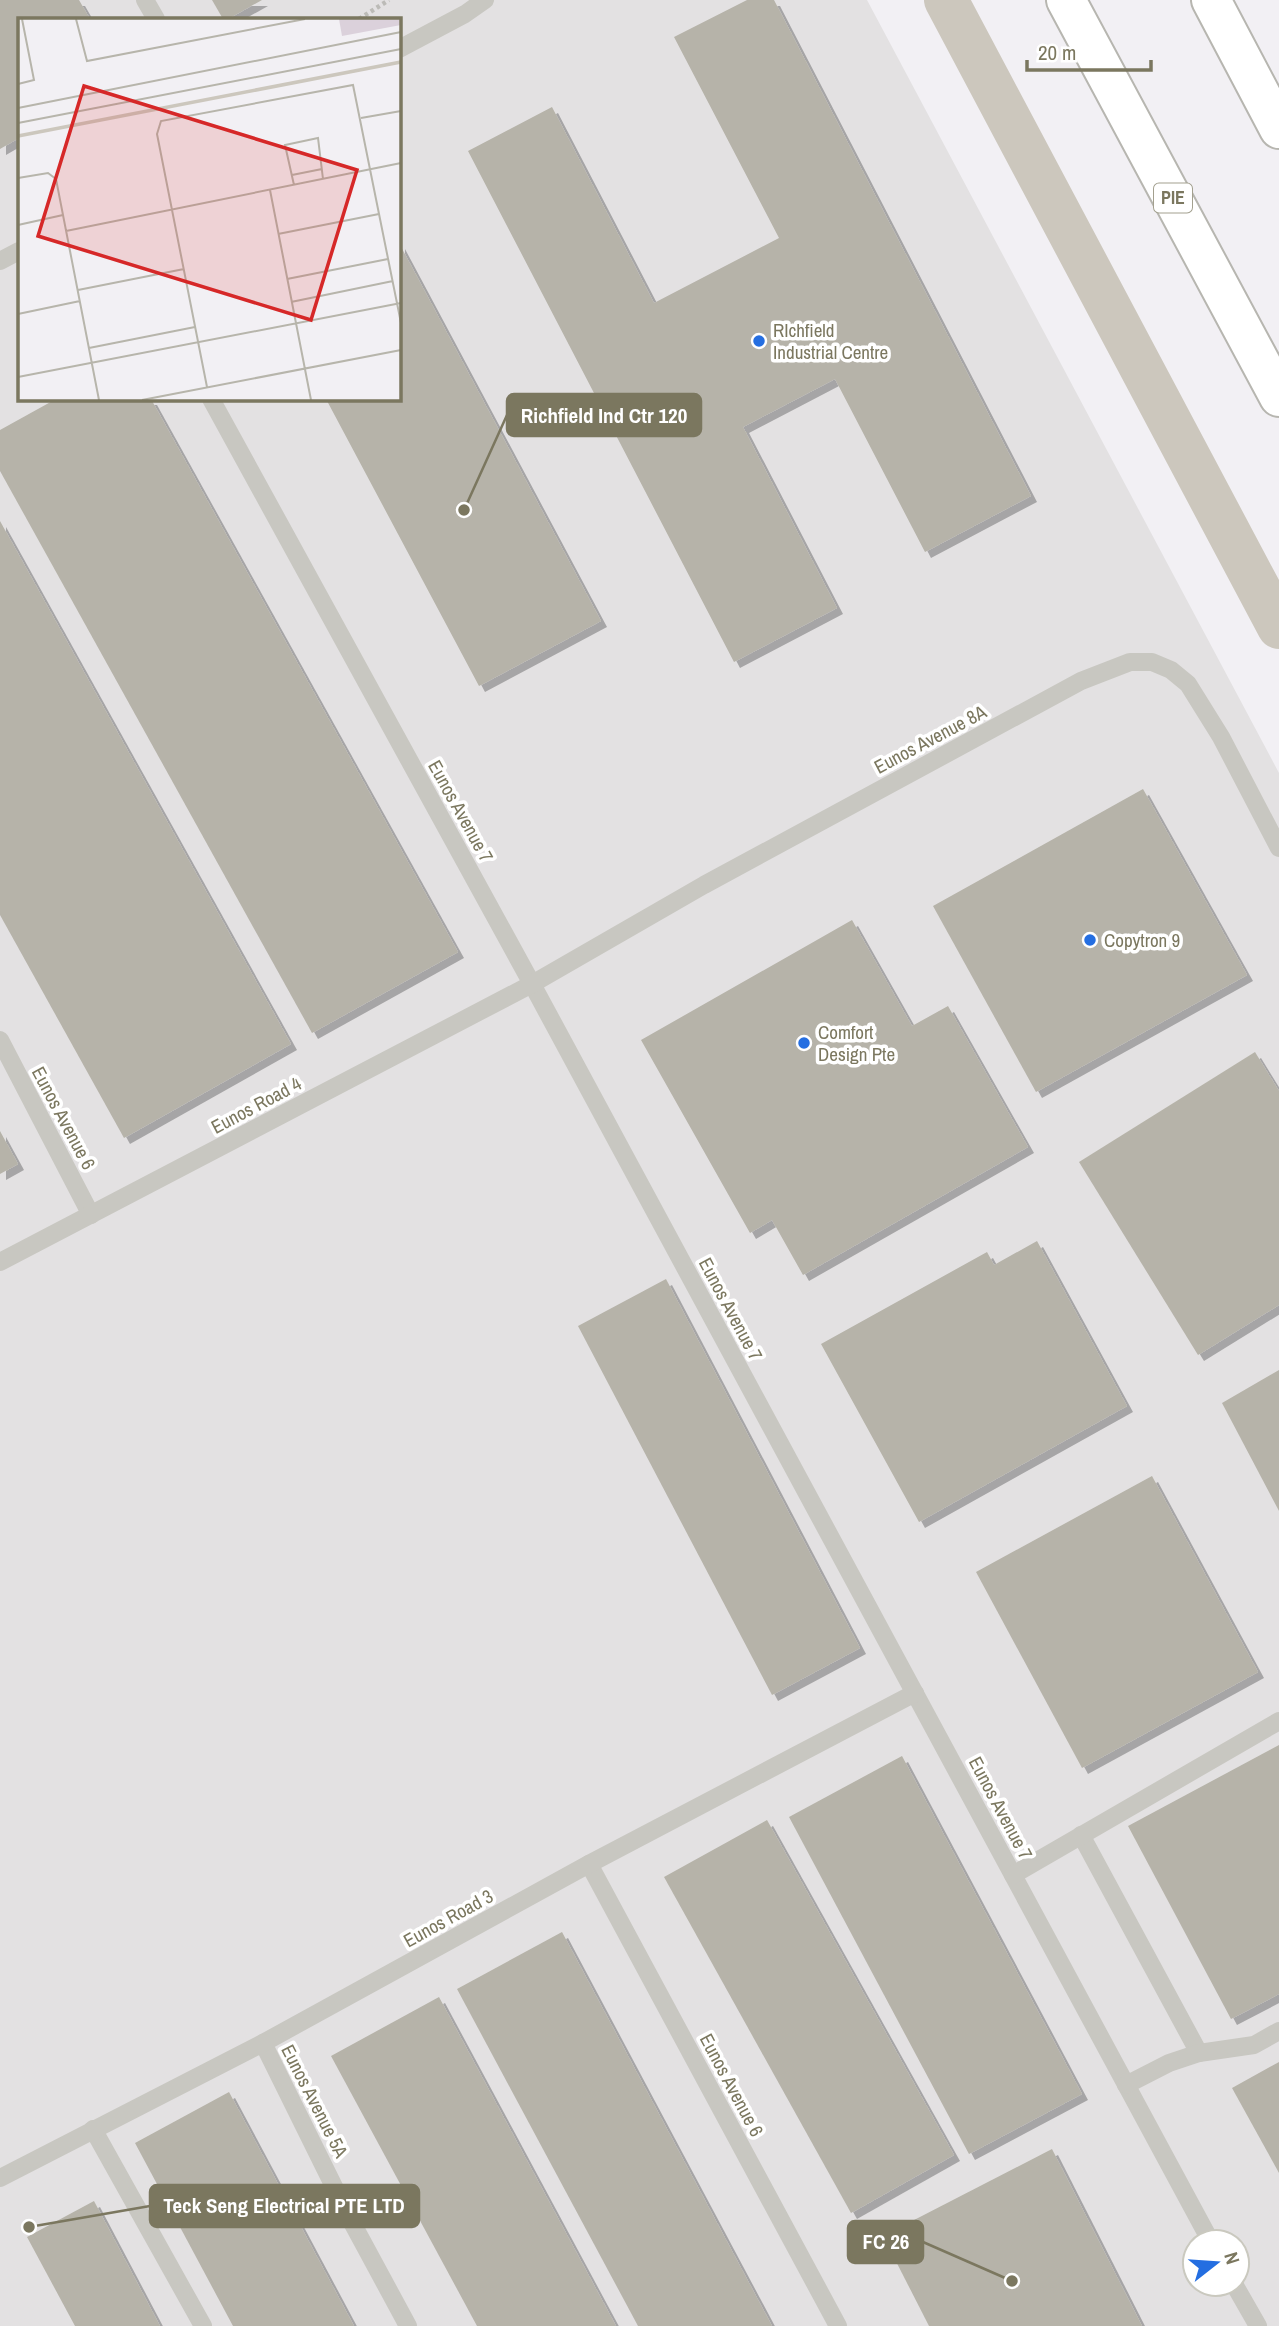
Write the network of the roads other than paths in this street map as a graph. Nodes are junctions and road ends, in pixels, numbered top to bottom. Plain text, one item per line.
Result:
1 (145, 0) edge
2 (485, 0) edge
3 (1066, 0) edge
4 (1211, 0) edge
5 (155, 18) edge
6 (401, 48) edge
7 (1279, 129) edge
8 (18, 252) edge
9 (0, 261) edge
10 (1279, 397) edge
11 (212, 401) edge
12 (1279, 848) edge
13 (532, 985) junction
14 (0, 1040) edge
15 (91, 1215) junction
16 (0, 1262) edge
17 (915, 1693) junction
18 (1279, 1721) edge
19 (1081, 1835) junction
20 (589, 1864) junction
21 (1013, 1875) junction
22 (1279, 2031) edge
23 (262, 2043) junction
24 (1199, 2053) junction
25 (1126, 2085) junction
26 (93, 2129) junction
27 (0, 2178) edge
28 (1203, 2228) edge
29 (1242, 2298) edge
30 (203, 2326) edge
31 (408, 2326) edge
32 (838, 2326) edge
33 (1258, 2326) edge

1 - 5 lane
2 - 6 lane
3 - 10 highway, PIE
4 - 7 highway
8 - 9 lane
11 - 13 lane, Eunos Avenue 7
12 - 13 lane, Eunos Avenue 8A
13 - 15 lane, Eunos Road 4
13 - 17 lane, Eunos Avenue 7
14 - 15 lane, Eunos Avenue 6
15 - 16 lane, Eunos Road 4
17 - 20 lane, Eunos Road 3
17 - 21 lane, Eunos Avenue 7
18 - 19 lane
19 - 21 lane
19 - 24 lane
20 - 23 lane, Eunos Road 3
20 - 32 lane, Eunos Avenue 6
21 - 25 lane, Eunos Avenue 7
22 - 24 lane
23 - 26 lane, Eunos Road 3
23 - 31 lane, Eunos Avenue 5A
24 - 25 lane
25 - 28 lane, Eunos Avenue 7
26 - 27 lane, Eunos Road 3
26 - 30 lane
29 - 33 lane

